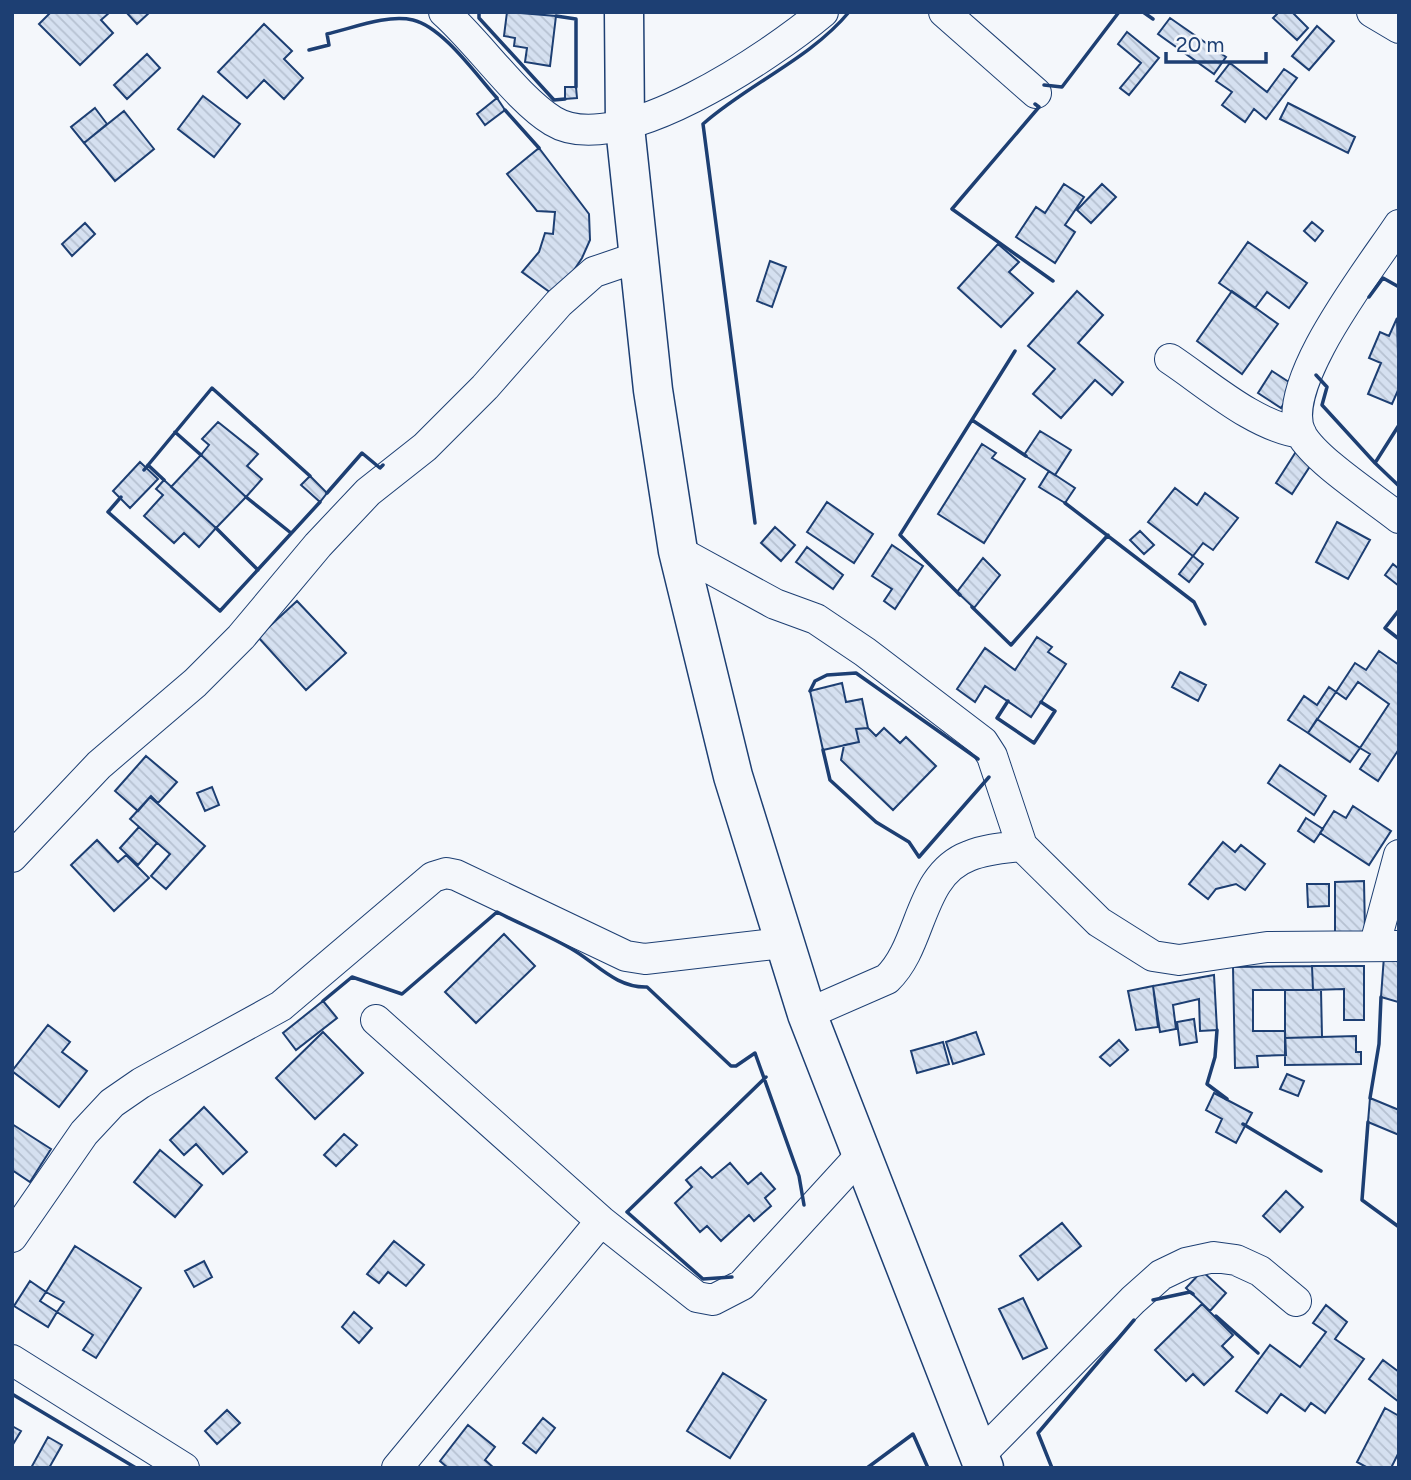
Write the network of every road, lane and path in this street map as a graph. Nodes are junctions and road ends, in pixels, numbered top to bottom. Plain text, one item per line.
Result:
1 (444, 12) edge
2 (624, 12) edge
3 (823, 12) edge
4 (944, 12) edge
5 (1372, 12) edge
6 (1399, 28) edge
7 (1036, 93) dead end
8 (625, 127) junction
9 (1399, 225) edge
10 (638, 257) junction
11 (1170, 359) dead end
12 (1301, 433) junction
13 (1399, 518) edge
14 (678, 551) junction
15 (1022, 846) junction
16 (1399, 855) edge
17 (12, 857) edge
18 (783, 943) junction
19 (1387, 945) edge
20 (807, 1014) junction
21 (376, 1020) dead end
22 (860, 1156) junction
23 (601, 1221) junction
24 (12, 1237) edge
25 (1296, 1301) dead end
26 (12, 1360) edge
27 (981, 1462) edge
28 (184, 1468) edge
29 (397, 1468) edge

1 - 8 street
2 - 8 main road
3 - 8 street
4 - 7 street
5 - 6 street
8 - 10 main road
9 - 12 street
10 - 14 main road
10 - 17 street
11 - 12 street
12 - 13 street
14 - 15 street
14 - 18 main road
15 - 19 street
15 - 20 street
16 - 19 street
18 - 20 main road
18 - 24 street
20 - 22 main road
21 - 23 street
22 - 23 street
22 - 27 main road
23 - 29 street
25 - 27 street
26 - 28 street

